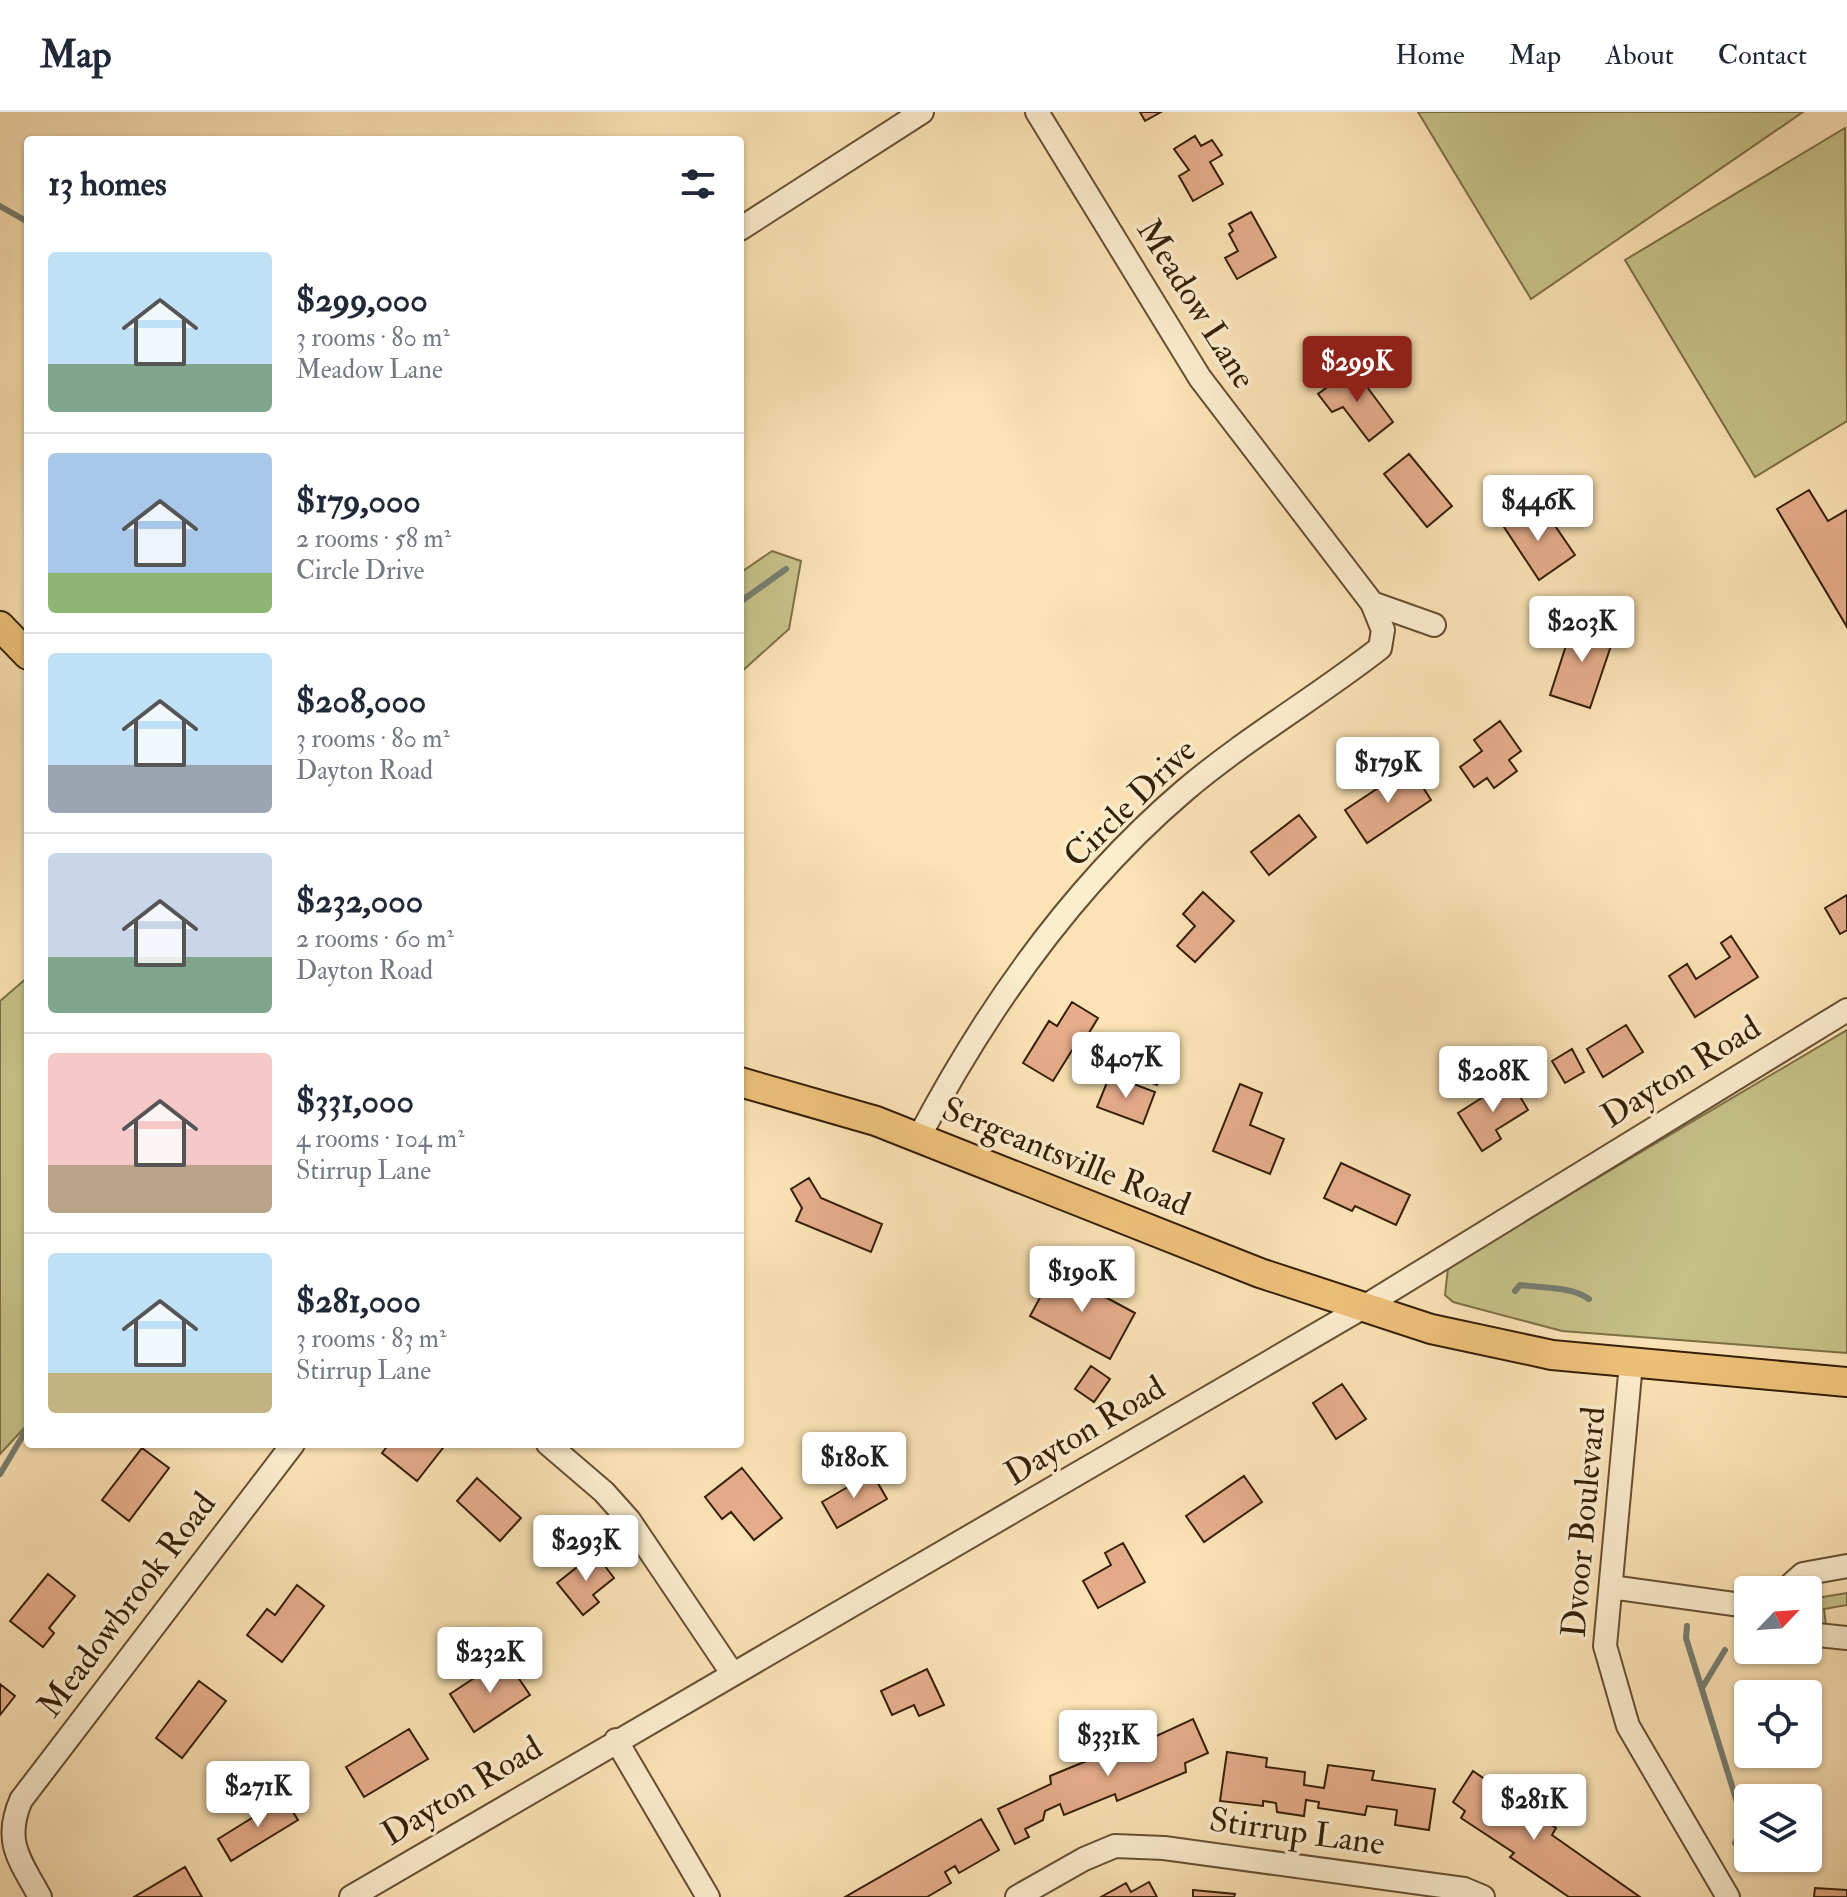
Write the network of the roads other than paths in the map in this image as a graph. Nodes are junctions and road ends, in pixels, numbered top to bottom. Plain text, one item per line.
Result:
1 (922, 112) edge
2 (1037, 112) edge
3 (744, 226) edge
4 (1339, 561) joint
5 (1372, 603) junction
6 (1434, 625) dead end
7 (0, 626) edge
8 (24, 651) edge
9 (1847, 1010) edge
10 (744, 1083) edge
11 (919, 1137) junction
12 (1362, 1308) junction
13 (1631, 1363) junction
14 (1847, 1382) edge
15 (290, 1448) edge
16 (553, 1448) edge
17 (1847, 1566) edge
18 (1801, 1576) edge
19 (1611, 1587) junction
20 (1734, 1604) edge
21 (1822, 1635) edge
22 (1847, 1638) edge
23 (732, 1673) junction
24 (616, 1740) junction
25 (40, 1897) edge
26 (351, 1897) edge
27 (708, 1897) edge
28 (1017, 1897) edge
29 (1483, 1897) edge
30 (1728, 1897) edge

1 - 3 street
2 - 4 street, Meadow Lane
4 - 5 street, Circle Drive
5 - 6 street
5 - 11 street, Circle Drive
7 - 8 main road
9 - 12 street, Dayton Road
10 - 11 main road, Sergeantsville Road
11 - 12 main road, Sergeantsville Road
12 - 13 main road, Sergeantsville Road
12 - 23 street, Dayton Road
13 - 14 main road, Sergeantsville Road
13 - 19 street, Dvoor Boulevard
15 - 25 street, Meadowbrook Road
16 - 23 street
17 - 18 street
19 - 20 street
19 - 30 street, Dvoor Boulevard
21 - 22 street
23 - 24 street, Dayton Road
24 - 26 street, Dayton Road
24 - 27 street
28 - 29 street, Stirrup Lane

